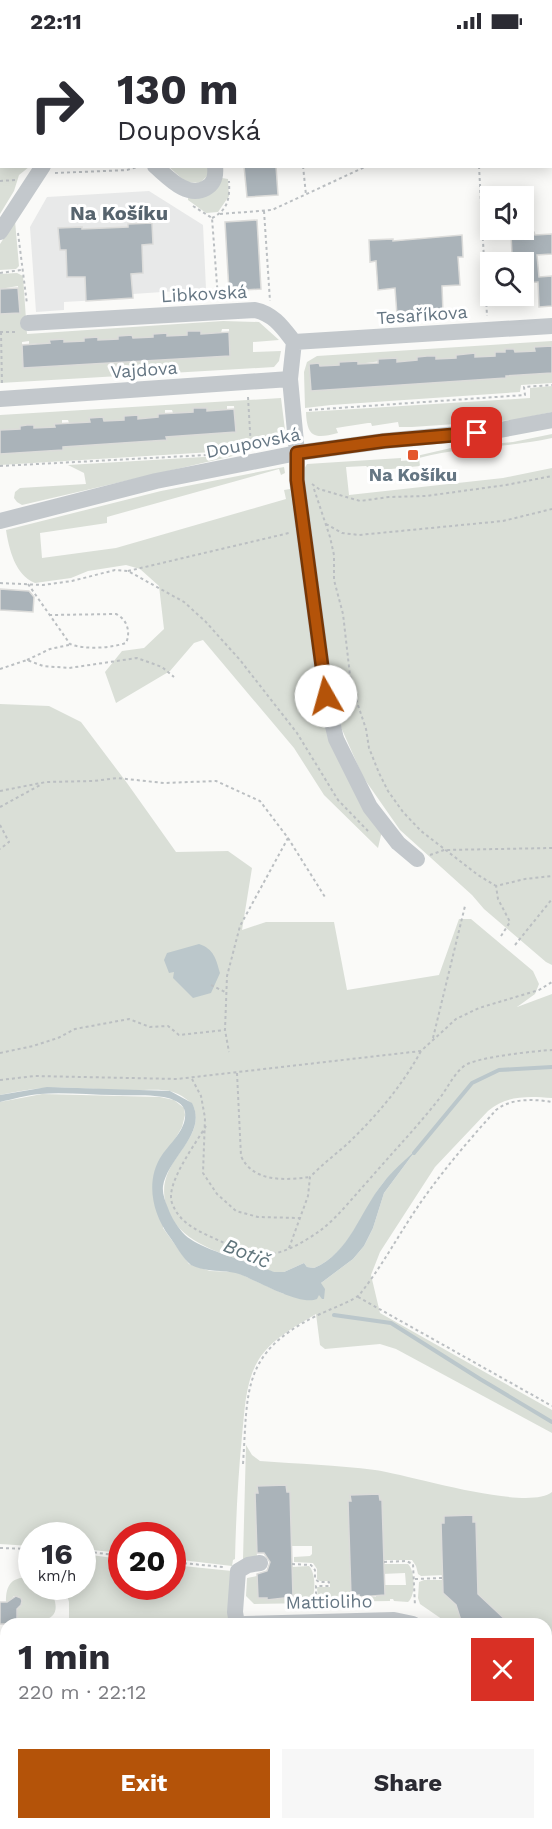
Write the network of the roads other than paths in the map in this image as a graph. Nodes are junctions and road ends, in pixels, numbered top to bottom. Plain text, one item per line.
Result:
1 (157, 168) edge
2 (215, 168) edge
3 (48, 170) edge
4 (0, 232) edge
5 (552, 326) edge
6 (24, 327) road end
7 (294, 342) junction
8 (290, 379) junction
9 (0, 399) edge
10 (552, 420) edge
11 (297, 453) junction
12 (0, 521) edge
13 (417, 859) road end
14 (260, 1563) dead end
15 (236, 1618) edge

1 - 2 street
3 - 4 street
5 - 7 street, Tesaříkova
6 - 7 street, Libkovská
7 - 8 street
8 - 9 street, Vajdova
8 - 11 street
10 - 11 street, Doupovská
11 - 12 street, Doupovská
11 - 13 street
14 - 15 street

